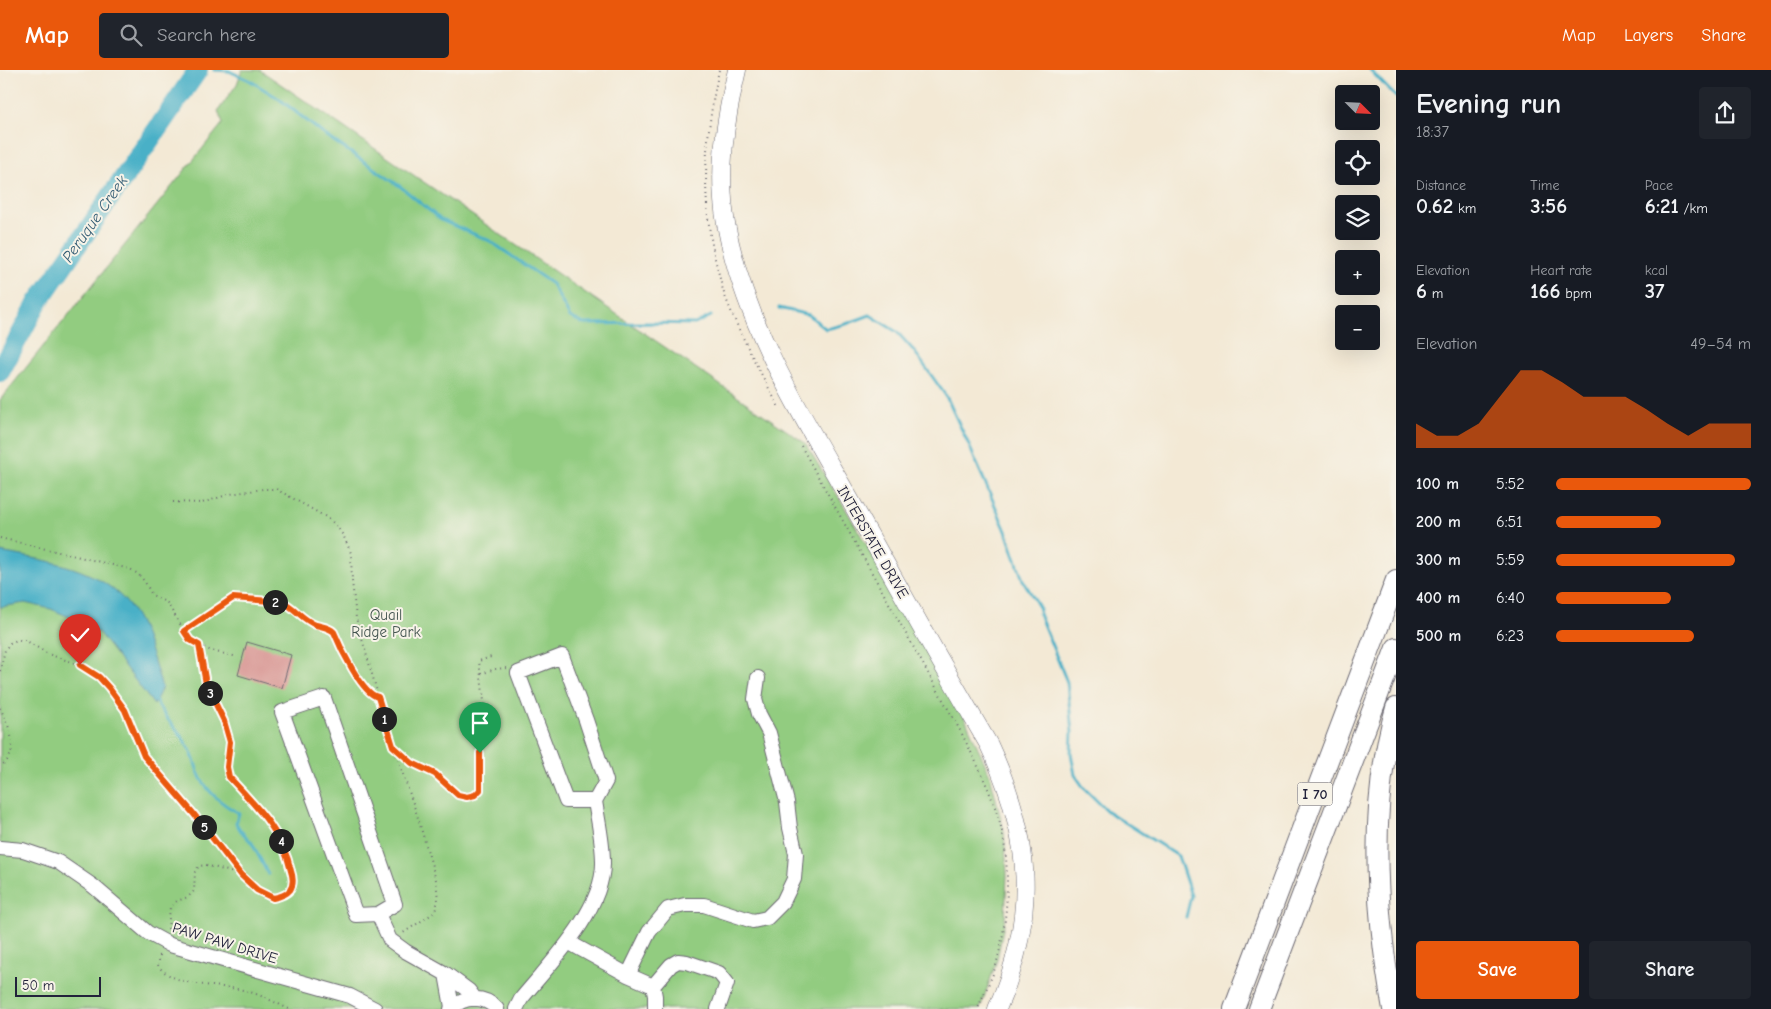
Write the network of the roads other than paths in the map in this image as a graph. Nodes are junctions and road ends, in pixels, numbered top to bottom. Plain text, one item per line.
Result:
1 (736, 70) edge
2 (1396, 580) edge
3 (1396, 648) edge
4 (758, 678) dead end
5 (1396, 708) edge
6 (595, 801) junction
7 (0, 848) edge
8 (378, 914) junction
9 (568, 942) junction
10 (446, 974) junction
11 (628, 975) junction
12 (654, 986) junction
13 (475, 999) junction
14 (518, 1004) edge
15 (495, 1007) edge
16 (452, 1008) edge
17 (375, 1009) edge
18 (655, 1009) edge
19 (718, 1009) edge
20 (997, 1009) edge
21 (1234, 1009) edge
22 (1259, 1009) edge
23 (1392, 1009) edge

1 - 20 main road, INTERSTATE DRIVE
2 - 21 highway, I 70
3 - 22 highway, I 70
4 - 11 street
5 - 23 highway
6 - 6 street
6 - 9 street
7 - 17 street, PAW PAW DRIVE
8 - 8 street
8 - 10 street
9 - 11 street
9 - 14 street
10 - 13 street
10 - 16 street
11 - 12 street
12 - 18 street
12 - 19 street
13 - 15 street
13 - 16 street
14 - 15 street

